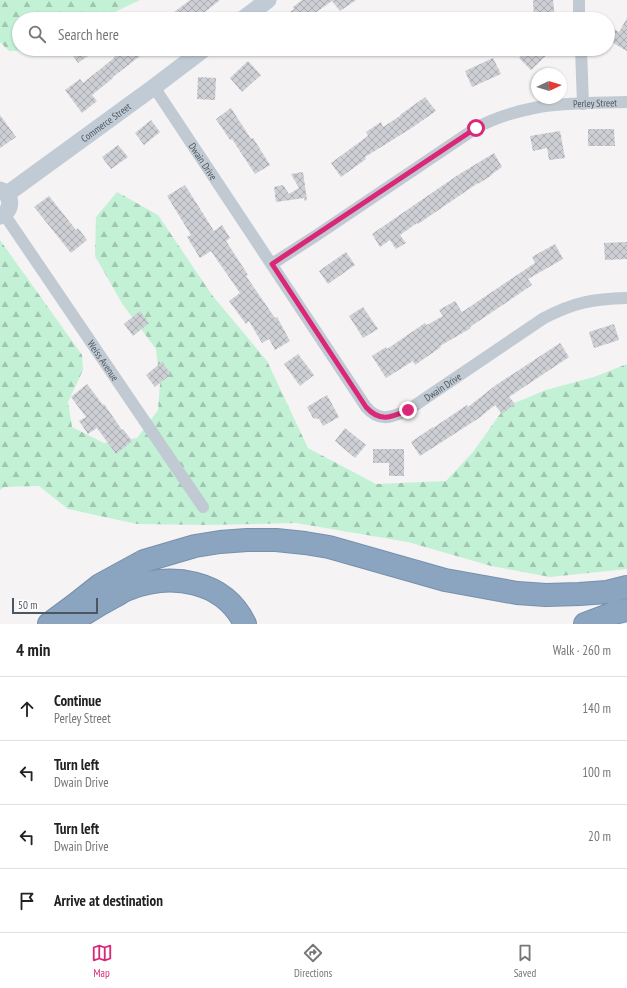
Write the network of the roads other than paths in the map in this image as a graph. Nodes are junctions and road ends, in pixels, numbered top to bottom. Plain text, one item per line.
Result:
1 (268, 0) edge
2 (579, 0) edge
3 (252, 12) edge
4 (580, 12) edge
5 (195, 56) edge
6 (581, 56) edge
7 (154, 88) junction
8 (627, 102) edge
9 (583, 104) junction
10 (4, 192) edge
11 (2, 215) edge
12 (272, 264) junction
13 (627, 298) edge
14 (203, 507) dead end
15 (627, 587) edge
16 (627, 610) edge
17 (49, 624) edge
18 (69, 624) edge
19 (245, 624) edge
20 (586, 624) edge

1 - 3 street
2 - 4 street
5 - 7 street, Commerce Street
6 - 9 street
7 - 10 street, Commerce Street
7 - 12 street, Dwain Drive
8 - 9 street, Perley Street
9 - 12 street, Perley Street
10 - 11 street
11 - 14 street, Weiss Avenue
12 - 13 street, Dwain Drive
15 - 17 highway
16 - 20 highway
18 - 19 highway

